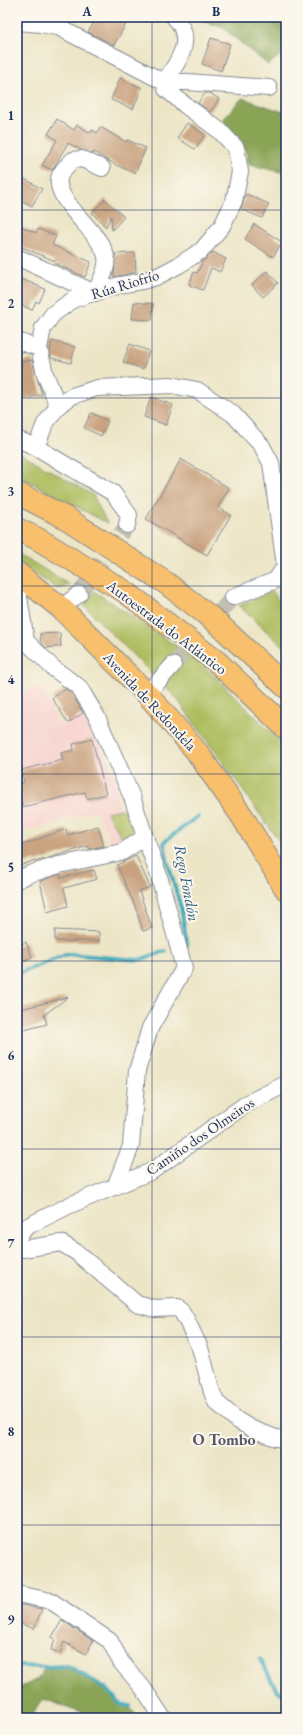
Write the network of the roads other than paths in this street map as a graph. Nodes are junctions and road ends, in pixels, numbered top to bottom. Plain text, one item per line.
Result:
1 (174, 17) edge
2 (17, 22) edge
3 (164, 82) junction
4 (269, 88) dead end
5 (102, 168) dead end
6 (17, 257) edge
7 (95, 293) junction
8 (17, 341) edge
9 (39, 348) junction
10 (58, 406) junction
11 (17, 439) edge
12 (36, 447) junction
13 (17, 493) edge
14 (127, 525) dead end
15 (17, 529) edge
16 (17, 573) edge
17 (283, 574) edge
18 (17, 585) edge
19 (79, 594) tunnel mouth
20 (233, 597) tunnel mouth
21 (61, 608) junction
22 (173, 665) tunnel mouth
23 (286, 687) edge
24 (148, 694) junction
25 (286, 728) edge
26 (144, 837) junction
27 (17, 880) edge
28 (286, 888) edge
29 (286, 1084) edge
30 (115, 1187) junction
31 (22, 1233) edge
32 (17, 1247) edge
33 (286, 1439) edge
34 (17, 1594) edge
35 (163, 1718) edge

1 - 3 street
2 - 3 street
3 - 4 street
3 - 7 street, Rúa Riofrío
5 - 7 street
6 - 7 street
7 - 9 street, Rúa Riofrío
8 - 9 street
9 - 10 street, Rúa Riofrío
10 - 12 street
10 - 17 street
11 - 12 street
12 - 14 street
13 - 23 highway, Autoestrada do Atlántico
15 - 25 highway, Autoestrada do Atlántico
16 - 21 highway, Avenida de Redondela
17 - 20 street
18 - 26 street
19 - 21 street
21 - 24 highway, Avenida de Redondela
22 - 24 street
24 - 28 highway, Avenida de Redondela
26 - 27 street
26 - 30 street
29 - 30 street, Camiño dos Olmeiros
30 - 31 street, Camiño dos Olmeiros
32 - 33 street
34 - 35 street

